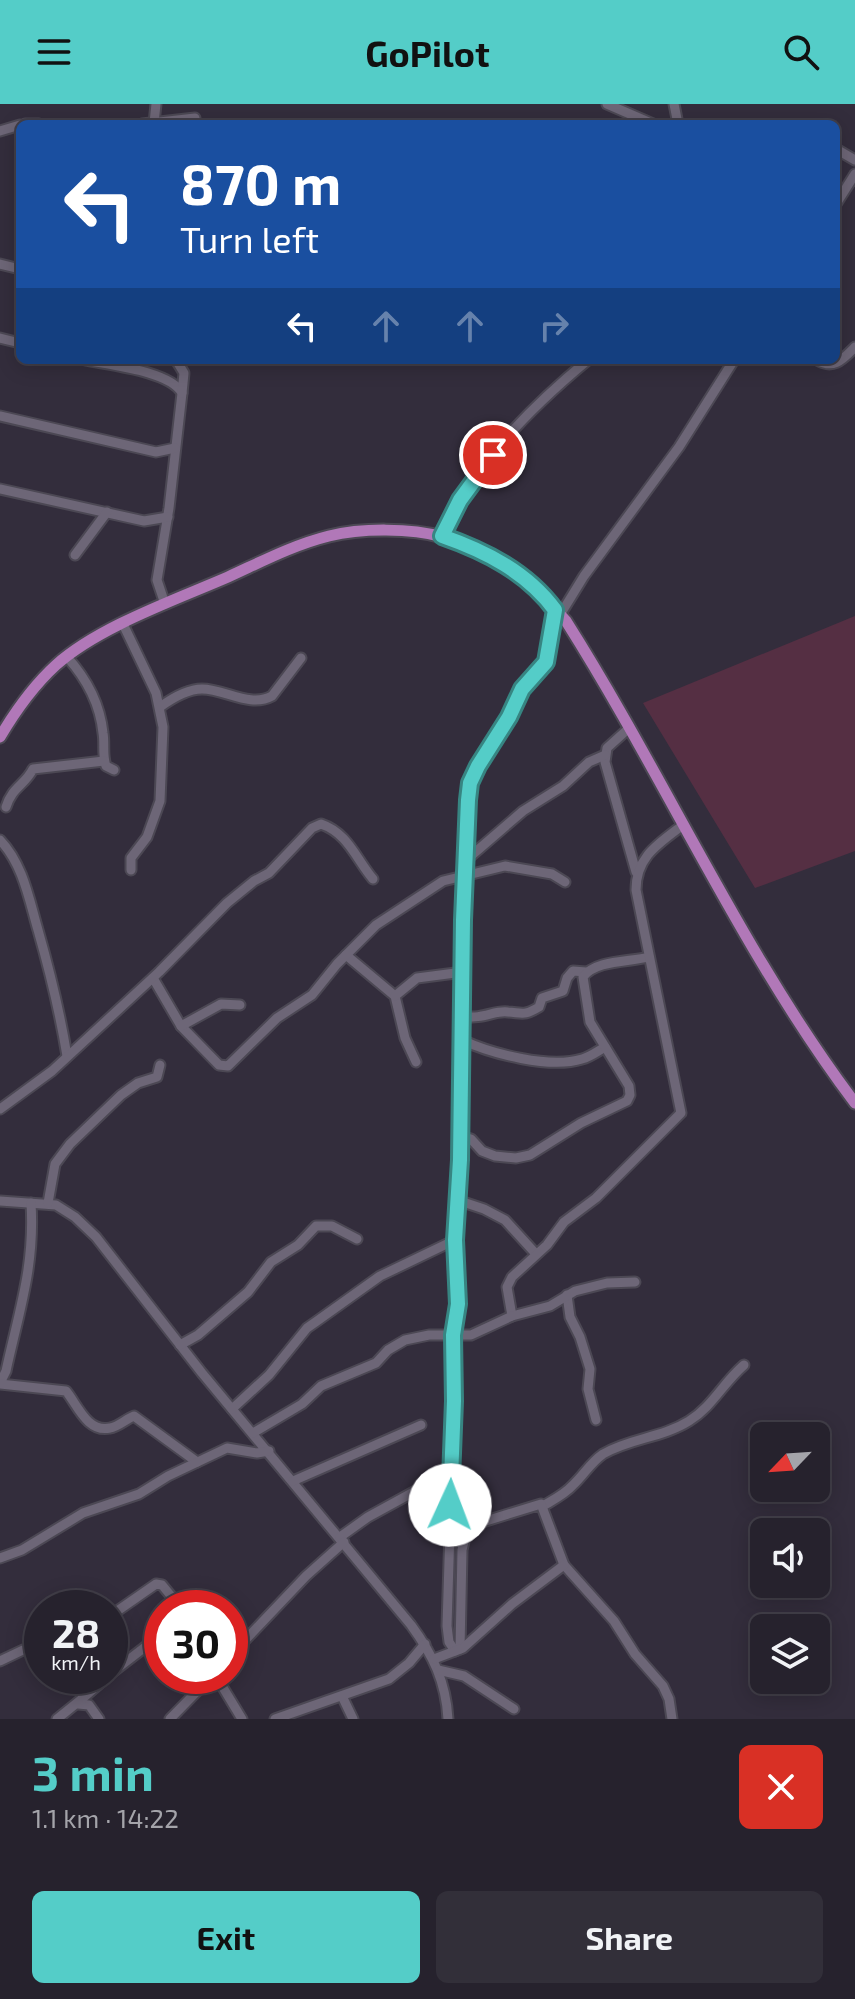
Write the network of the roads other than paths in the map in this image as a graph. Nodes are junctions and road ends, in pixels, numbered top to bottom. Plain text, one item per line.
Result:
1 (607, 104) edge
2 (195, 118) dead end
3 (179, 120) edge
4 (644, 120) edge
5 (855, 174) edge
6 (840, 198) edge
7 (102, 364) edge
8 (178, 364) edge
9 (584, 364) edge
10 (731, 364) edge
11 (182, 393) junction
12 (0, 416) edge
13 (175, 448) junction
14 (156, 452) junction
15 (173, 465) junction
16 (0, 489) edge
17 (107, 512) junction
18 (168, 517) junction
19 (442, 536) junction
20 (75, 555) dead end
21 (165, 604) junction
22 (558, 612) junction
23 (123, 624) junction
24 (67, 657) junction
25 (301, 658) dead end
26 (160, 707) junction
27 (628, 729) junction
28 (0, 737) edge
29 (605, 755) junction
30 (104, 761) junction
31 (114, 770) dead end
32 (6, 807) dead end
33 (683, 825) junction
34 (0, 840) edge
35 (465, 861) junction
36 (131, 870) dead end
37 (636, 872) junction
38 (465, 875) junction
39 (373, 879) dead end
40 (565, 882) dead end
41 (346, 955) junction
42 (649, 957) junction
43 (463, 972) junction
44 (586, 972) junction
45 (153, 978) junction
46 (395, 996) junction
47 (240, 1005) dead end
48 (462, 1016) junction
49 (181, 1026) junction
50 (462, 1040) junction
51 (605, 1047) junction
52 (67, 1056) junction
53 (416, 1062) dead end
54 (160, 1065) dead end
55 (855, 1103) edge
56 (0, 1109) edge
57 (460, 1136) junction
58 (457, 1200) junction
59 (0, 1201) edge
60 (31, 1203) junction
61 (48, 1203) junction
62 (357, 1239) dead end
63 (455, 1240) junction
64 (536, 1254) junction
65 (635, 1282) dead end
66 (567, 1295) junction
67 (512, 1316) junction
68 (453, 1335) junction
69 (180, 1345) junction
70 (0, 1356) edge
71 (744, 1365) dead end
72 (6, 1371) junction
73 (0, 1383) edge
74 (232, 1409) junction
75 (596, 1420) dead end
76 (421, 1425) dead end
77 (253, 1433) junction
78 (269, 1451) junction
79 (197, 1462) junction
80 (441, 1477) dead end
81 (293, 1481) junction
82 (543, 1506) junction
83 (342, 1540) junction
84 (0, 1558) edge
85 (564, 1565) junction
86 (147, 1590) edge
87 (166, 1590) edge
88 (248, 1637) edge
89 (425, 1644) junction
90 (144, 1648) edge
91 (24, 1650) edge
92 (458, 1650) junction
93 (434, 1659) junction
94 (128, 1660) edge
95 (0, 1661) edge
96 (438, 1670) junction
97 (81, 1694) edge
98 (88, 1694) edge
99 (196, 1694) edge
100 (226, 1694) edge
101 (342, 1696) junction
102 (80, 1701) junction
103 (514, 1709) dead end
104 (57, 1719) edge
105 (99, 1719) edge
106 (170, 1719) edge
107 (242, 1719) edge
108 (275, 1719) edge
109 (353, 1719) edge
110 (448, 1719) edge
111 (672, 1719) edge

1 - 4 street
2 - 3 street
5 - 6 street
7 - 11 street
8 - 11 street
9 - 19 street
10 - 22 street
11 - 13 street
12 - 14 street
13 - 14 street
13 - 15 street
14 - 15 street
15 - 18 street
16 - 17 street
17 - 18 street
17 - 20 street
18 - 21 street
19 - 21 main road
19 - 22 main road
21 - 23 main road
22 - 27 main road
22 - 35 street
23 - 24 main road
23 - 26 street
24 - 28 main road
24 - 30 street
25 - 26 street
26 - 36 street
27 - 29 street
27 - 33 main road
29 - 35 street
29 - 37 street
30 - 31 street
30 - 32 street
33 - 37 street
33 - 55 main road
34 - 52 street
35 - 38 street
37 - 42 street
38 - 40 street
38 - 41 street
38 - 43 street
39 - 45 street
41 - 46 street
41 - 49 street
42 - 44 street
42 - 64 street
43 - 46 street
43 - 48 street
44 - 48 street
44 - 51 street
45 - 49 street
45 - 52 street
46 - 53 street
47 - 49 street
48 - 50 street
50 - 51 street
50 - 57 street
51 - 57 street
52 - 56 street
54 - 61 street
57 - 58 street
58 - 63 street
58 - 64 street
59 - 60 street
60 - 61 street
60 - 72 street
61 - 69 street
62 - 69 street
63 - 68 street
63 - 74 street
64 - 67 street
65 - 66 street
66 - 67 street
66 - 75 street
67 - 68 street
68 - 77 street
68 - 92 street
69 - 74 street
70 - 72 street
71 - 82 street
72 - 73 street
73 - 79 street
74 - 77 street
76 - 81 street
77 - 78 street
78 - 79 street
78 - 81 street
79 - 84 street
80 - 83 street
81 - 83 street
82 - 85 street
82 - 92 street
83 - 88 street
83 - 89 street
85 - 92 street
85 - 111 street
86 - 87 street
89 - 93 street
89 - 101 street
90 - 94 street
91 - 95 street
92 - 93 street
93 - 96 street
96 - 103 street
96 - 110 street
97 - 102 street
98 - 102 street
99 - 106 street
100 - 107 street
101 - 108 street
101 - 109 street
102 - 104 street
102 - 105 street

